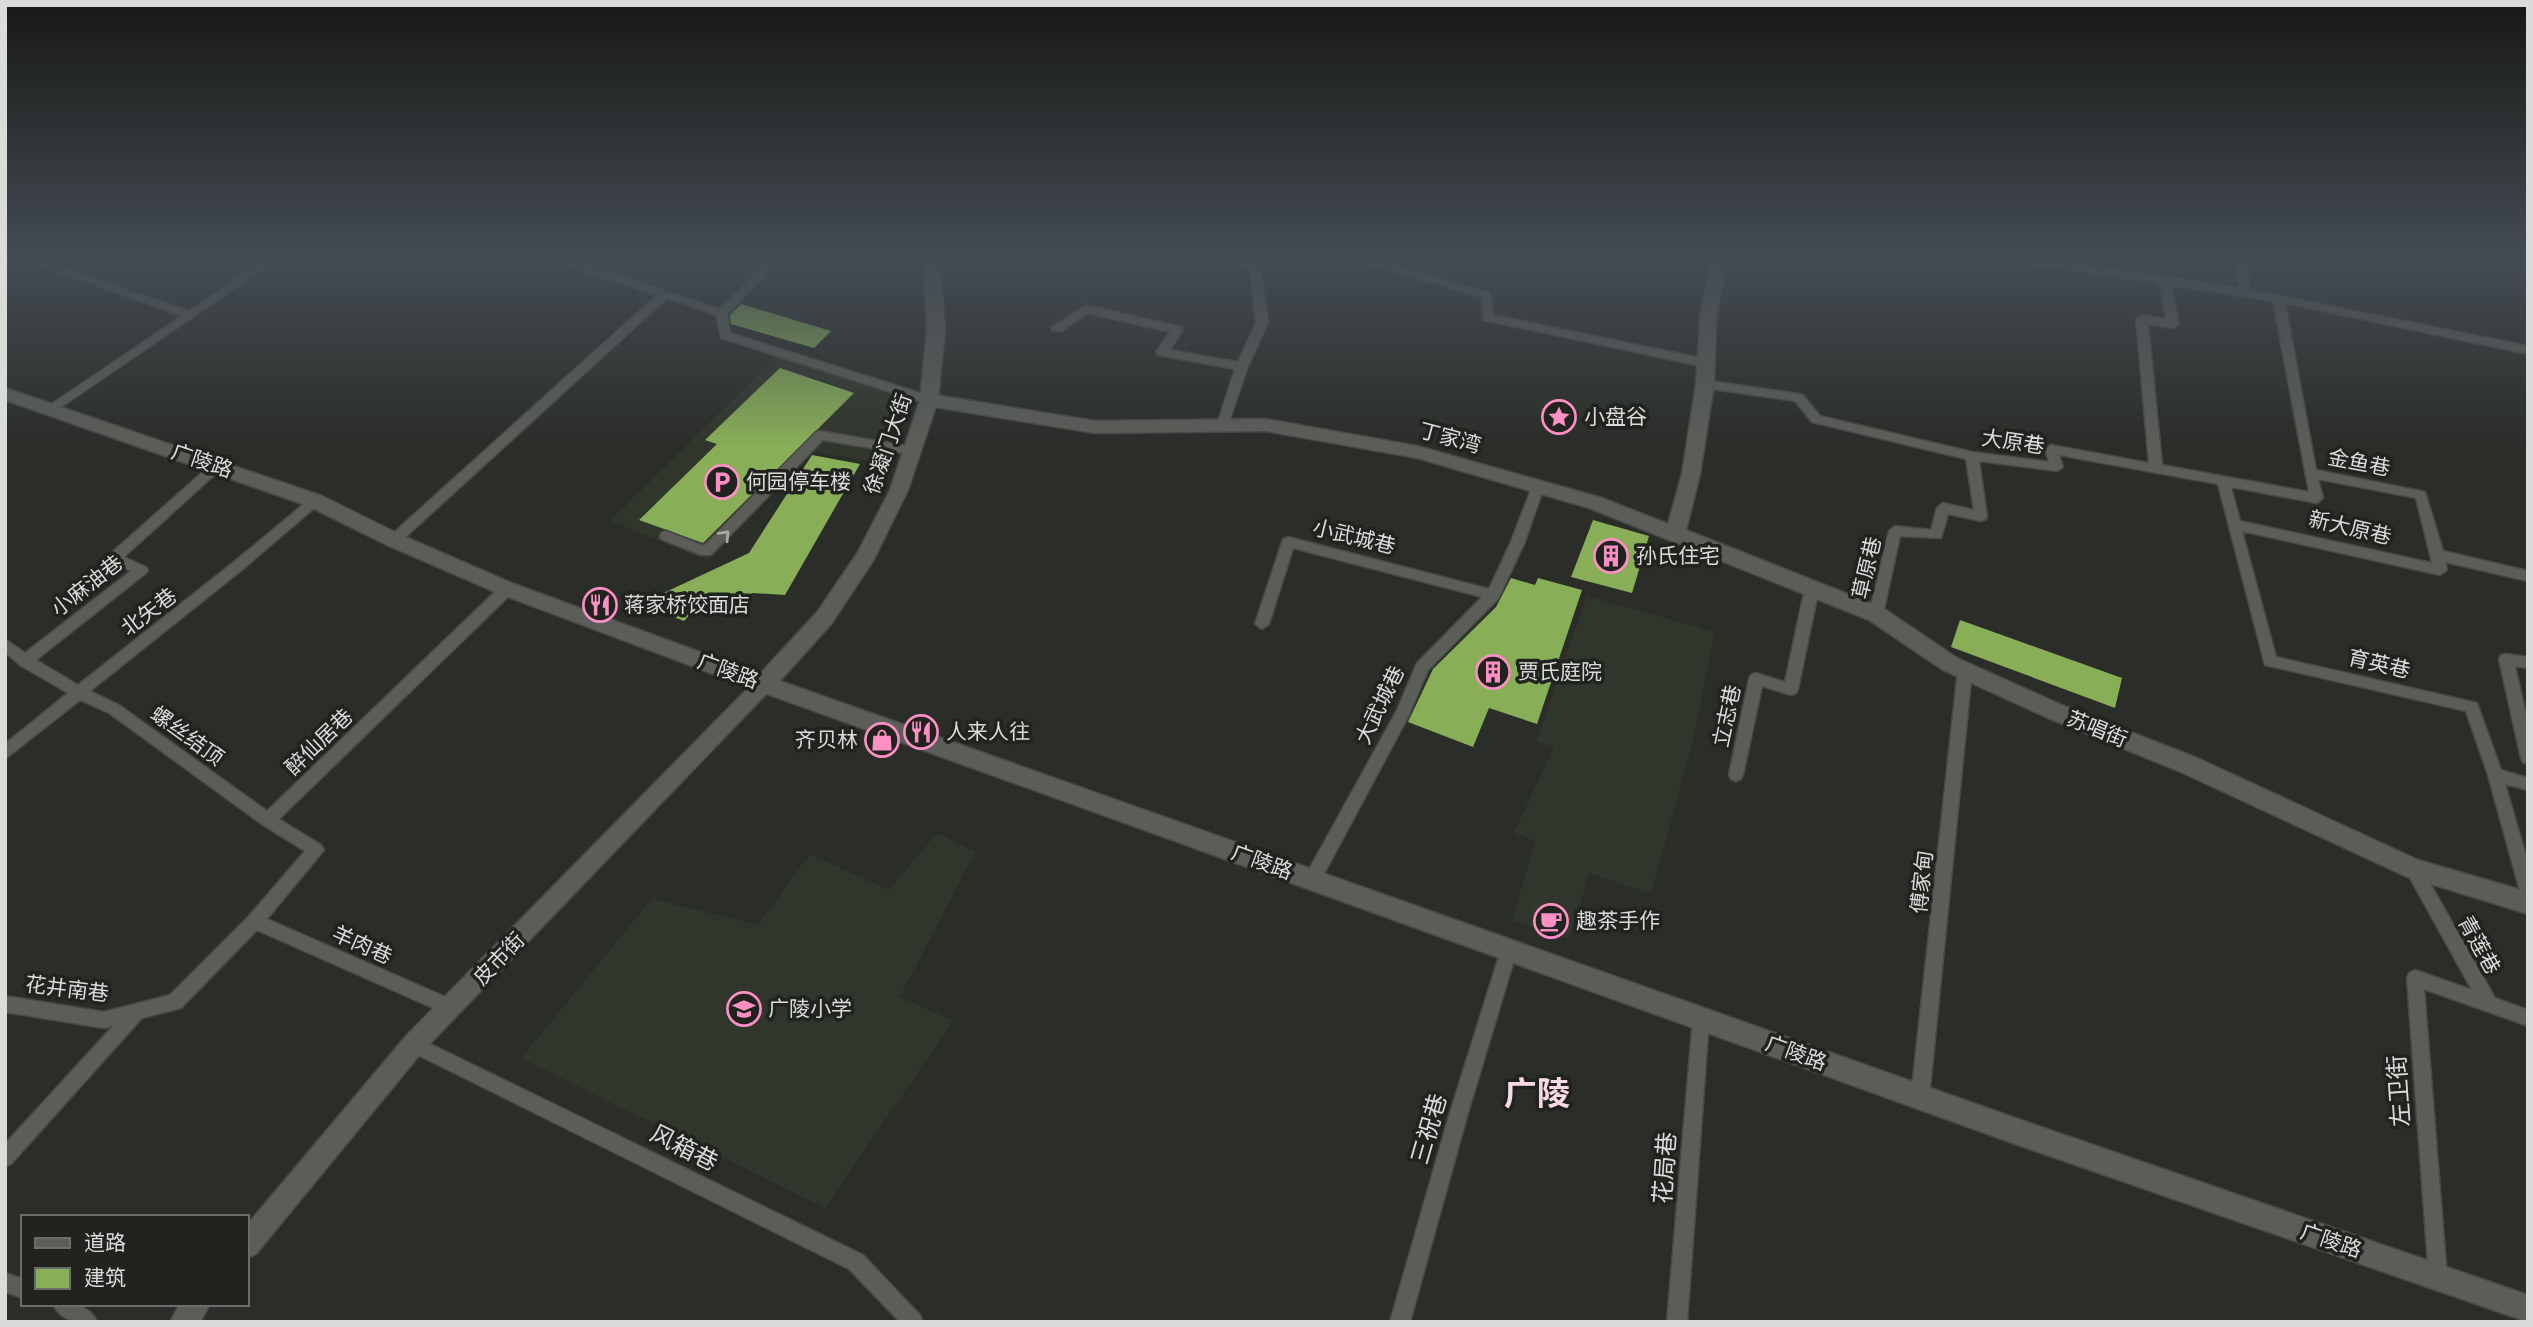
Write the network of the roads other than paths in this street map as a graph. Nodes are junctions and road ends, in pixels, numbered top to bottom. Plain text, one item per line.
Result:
1 (181, 322) edge
2 (634, 322) edge
3 (723, 322) edge
4 (936, 322) edge
5 (1066, 322) edge
6 (1142, 322) edge
7 (1262, 322) edge
8 (1511, 322) edge
9 (1708, 322) edge
10 (2142, 322) edge
11 (2282, 322) edge
12 (2393, 322) edge
13 (1057, 328) dead end
14 (2528, 350) edge
15 (1706, 363) junction
16 (1242, 366) junction
17 (825, 376) dead end
18 (1705, 384) junction
19 (9, 398) edge
20 (929, 400) junction
21 (51, 410) junction
22 (1223, 425) junction
23 (913, 451) junction
24 (1972, 456) junction
25 (218, 465) junction
26 (2156, 469) junction
27 (2310, 472) junction
28 (2223, 481) junction
29 (1538, 487) junction
30 (315, 502) junction
31 (2234, 524) junction
32 (1675, 534) junction
33 (666, 536) dead end
34 (394, 540) junction
35 (2437, 555) junction
36 (2528, 576) edge
37 (1812, 588) junction
38 (507, 589) junction
39 (1493, 595) junction
40 (1876, 614) junction
41 (1262, 624) dead end
42 (5, 644) edge
43 (25, 661) junction
44 (2528, 663) edge
45 (1965, 670) junction
46 (764, 684) junction
47 (78, 692) junction
48 (5, 753) edge
49 (2528, 758) edge
50 (1736, 775) dead end
51 (2496, 775) junction
52 (2528, 784) edge
53 (268, 820) junction
54 (2413, 869) junction
55 (1312, 880) junction
56 (2528, 891) edge
57 (2528, 903) edge
58 (255, 921) junction
59 (1509, 950) junction
60 (5, 1004) edge
61 (2489, 1004) junction
62 (451, 1008) junction
63 (137, 1012) junction
64 (2528, 1018) edge
65 (1701, 1019) junction
66 (414, 1044) junction
67 (1920, 1097) junction
68 (5, 1158) edge
69 (248, 1244) edge
70 (2438, 1278) junction
71 (65, 1306) edge
72 (195, 1306) edge
73 (2528, 1310) edge
74 (87, 1322) edge
75 (183, 1322) edge
76 (913, 1322) edge
77 (1400, 1322) edge
78 (1677, 1322) edge

1 - 21 lane
2 - 34 lane
3 - 20 lane
4 - 20 street, 徐凝门大街
5 - 13 lane
6 - 16 lane
7 - 16 lane
8 - 15 lane
9 - 15 street
10 - 26 lane
11 - 27 lane, 金鱼巷
12 - 14 lane
15 - 18 street
16 - 22 lane
17 - 20 lane
18 - 24 lane, 大原巷
18 - 32 street
19 - 21 street, 广陵路
20 - 22 street, 丁家湾
20 - 23 street, 徐凝门大街
21 - 25 street, 广陵路
22 - 29 street, 丁家湾
33 -> 23 lane
23 - 46 street, 徐凝门大街
24 - 26 lane, 大原巷
24 - 40 lane, 草原巷
25 - 30 street, 广陵路
25 - 43 lane, 小麻油巷
26 - 28 lane, 大原巷
27 - 28 lane, 大原巷
27 - 35 lane, 金鱼巷
28 - 31 lane, 育英巷
29 - 32 street, 丁家湾
29 - 39 lane, 大武城巷
30 - 34 street, 广陵路
30 - 47 lane, 北矢巷
31 - 35 lane, 新大原巷
31 - 51 lane, 育英巷
32 - 37 street, 苏唱街
34 - 38 street, 广陵路
35 - 36 lane
37 - 40 street, 苏唱街
37 - 50 lane, 立志巷
38 - 46 street, 广陵路
38 - 53 lane, 醉仙居巷
39 - 41 lane, 小武城巷
39 - 55 lane, 大武城巷
40 - 45 street, 苏唱街
42 - 43 lane, 螺丝结顶
43 - 47 lane, 螺丝结顶
44 - 49 lane
45 - 54 street, 苏唱街
45 - 67 lane, 傅家甸
46 - 55 street, 广陵路
46 - 62 street, 皮市街
47 - 48 lane, 北矢巷
47 - 53 lane, 螺丝结顶
51 - 52 lane
51 - 56 lane, 育英巷
53 - 58 lane
54 - 57 street, 苏唱街
54 - 61 lane, 青莲巷
55 - 59 street, 广陵路
58 - 62 lane, 羊肉巷
58 - 63 lane, 花井南巷
59 - 65 street, 广陵路
59 - 77 lane, 三祝巷
60 - 63 lane, 花井南巷
61 - 64 lane, 青莲巷
61 - 70 lane, 左卫街
62 - 66 street, 皮市街
63 - 68 lane
65 - 67 street, 广陵路
65 - 78 lane, 花局巷
66 - 69 street, 皮市街
66 - 76 lane, 风箱巷
67 - 70 street, 广陵路
70 - 73 street, 广陵路
71 - 74 lane
72 - 75 street

